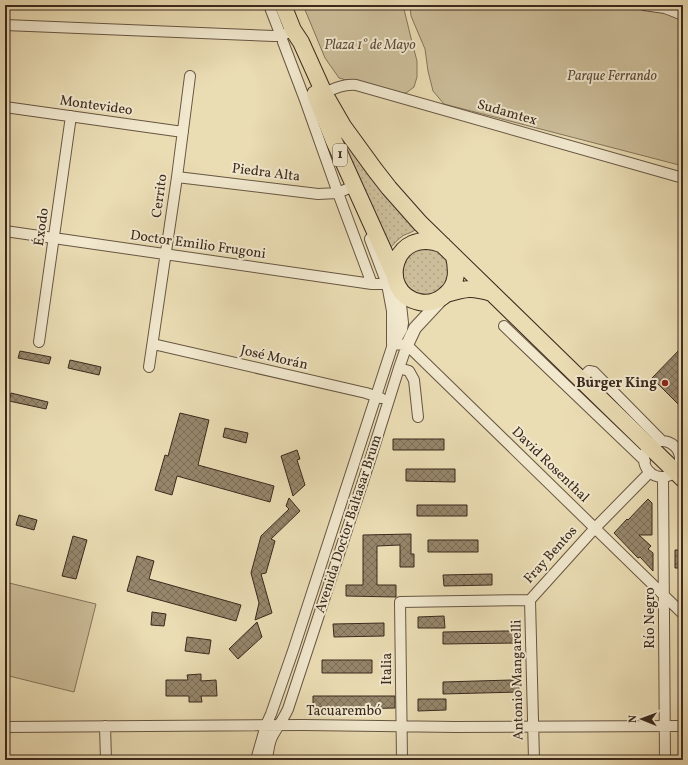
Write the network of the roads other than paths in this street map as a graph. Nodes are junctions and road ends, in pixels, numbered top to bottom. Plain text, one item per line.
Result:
1 (269, 5) edge
2 (283, 5) edge
3 (644, 5) edge
4 (683, 15) edge
5 (5, 25) edge
6 (285, 36) junction
7 (190, 76) dead end
8 (315, 96) junction
9 (5, 107) edge
10 (71, 116) junction
11 (347, 131) junction
12 (183, 132) junction
13 (334, 142) junction
14 (345, 165) junction
15 (177, 177) junction
16 (683, 178) edge
17 (351, 187) junction
18 (338, 193) junction
19 (5, 231) edge
20 (54, 239) junction
21 (448, 250) junction
22 (165, 254) junction
23 (394, 282) junction
24 (372, 284) junction
25 (492, 294) junction
26 (445, 295) junction
27 (510, 311) junction
28 (39, 342) dead end
29 (531, 342) junction
30 (153, 344) junction
31 (393, 344) junction
32 (407, 345) junction
33 (546, 356) junction
34 (150, 367) dead end
35 (399, 368) junction
36 (376, 396) junction
37 (389, 400) junction
38 (605, 403) junction
39 (418, 417) dead end
40 (652, 449) junction
41 (677, 469) edge
42 (650, 472) junction
43 (595, 528) junction
44 (664, 596) junction
45 (530, 600) junction
46 (400, 602) joint
47 (683, 614) edge
48 (266, 725) junction
49 (105, 726) junction
50 (279, 726) junction
51 (401, 726) junction
52 (534, 726) junction
53 (665, 726) junction
54 (683, 726) edge
55 (5, 727) edge
56 (106, 760) edge
57 (256, 760) edge
58 (267, 760) edge
59 (402, 760) edge
60 (534, 760) edge
61 (665, 760) edge

1 - 6 street
2 - 6 main road, 1
3 - 4 street
5 - 6 street
6 - 8 main road, Avenida Doctor Baltasar Brum / 1
7 - 12 street, Cerrito
8 - 11 main road, 1
8 - 13 main road, Avenida Doctor Baltasar Brum / 1
8 - 16 street, Sudamtex
8 - 18 street
9 - 10 street, Montevideo
10 - 12 street, Montevideo
10 - 20 street, Éxodo
11 - 13 main road
11 - 21 main road, 1
12 - 15 street, Cerrito
13 - 14 main road, Avenida Doctor Baltasar Brum / 1
14 - 17 street, Avenida Doctor Baltasar Brum
14 - 23 main road, Avenida Doctor Baltasar Brum / 1
15 - 18 street, Piedra Alta
15 - 22 street, Cerrito
17 - 18 street, Piedra Alta
17 - 23 street, Avenida Doctor Baltasar Brum
18 - 24 street
19 - 20 street, Doctor Emilio Frugoni
20 - 22 street, Doctor Emilio Frugoni
20 - 28 street, Éxodo
21 - 23 main road
21 - 25 main road, 1
21 - 26 main road
22 - 24 street, Doctor Emilio Frugoni
22 - 30 street, Cerrito
23 - 24 street, Doctor Emilio Frugoni
23 - 26 main road
23 - 31 street, Avenida Doctor Baltasar Brum
25 - 26 main road, 1
25 - 27 main road, 1
26 - 32 street, Avenida Doctor Baltasar Brum
27 - 29 main road, 1
27 - 29 street
29 - 33 main road, 1
30 - 34 street, Cerrito
30 - 36 street, José Morán
31 - 32 street
31 - 36 street, Avenida Doctor Baltasar Brum
32 - 35 street, Avenida Doctor Baltasar Brum
32 - 43 street, David Rosenthal
33 - 38 street
33 - 38 main road, 1
35 - 37 street, Avenida Doctor Baltasar Brum
35 - 39 street
36 - 37 street, José Morán
36 - 48 street, Avenida Doctor Baltasar Brum
37 - 50 street, Avenida Doctor Baltasar Brum
38 - 40 main road, 1
40 - 41 main road, 1
40 - 42 street
41 - 42 street
41 - 44 street, Río Negro
42 - 43 street, Fray Bentos
43 - 44 street, David Rosenthal
43 - 45 street, Fray Bentos
44 - 47 street, David Rosenthal
44 - 53 street, Río Negro
45 - 46 street, Fray Bentos
45 - 52 street, Antonio Mangarelli
46 - 51 street, Italia
48 - 49 street, Tacuarembó
48 - 50 street, Tacuarembó
48 - 57 street, Avenida Doctor Baltasar Brum
49 - 55 street, Tacuarembó
49 - 56 street
50 - 51 street, Tacuarembó
50 - 58 street, Avenida Doctor Baltasar Brum
51 - 52 street, Tacuarembó
51 - 59 street, Italia
52 - 53 street, Tacuarembó
52 - 60 street, Antonio Mangarelli
53 - 54 street, Tacuarembó
53 - 61 street, Río Negro

